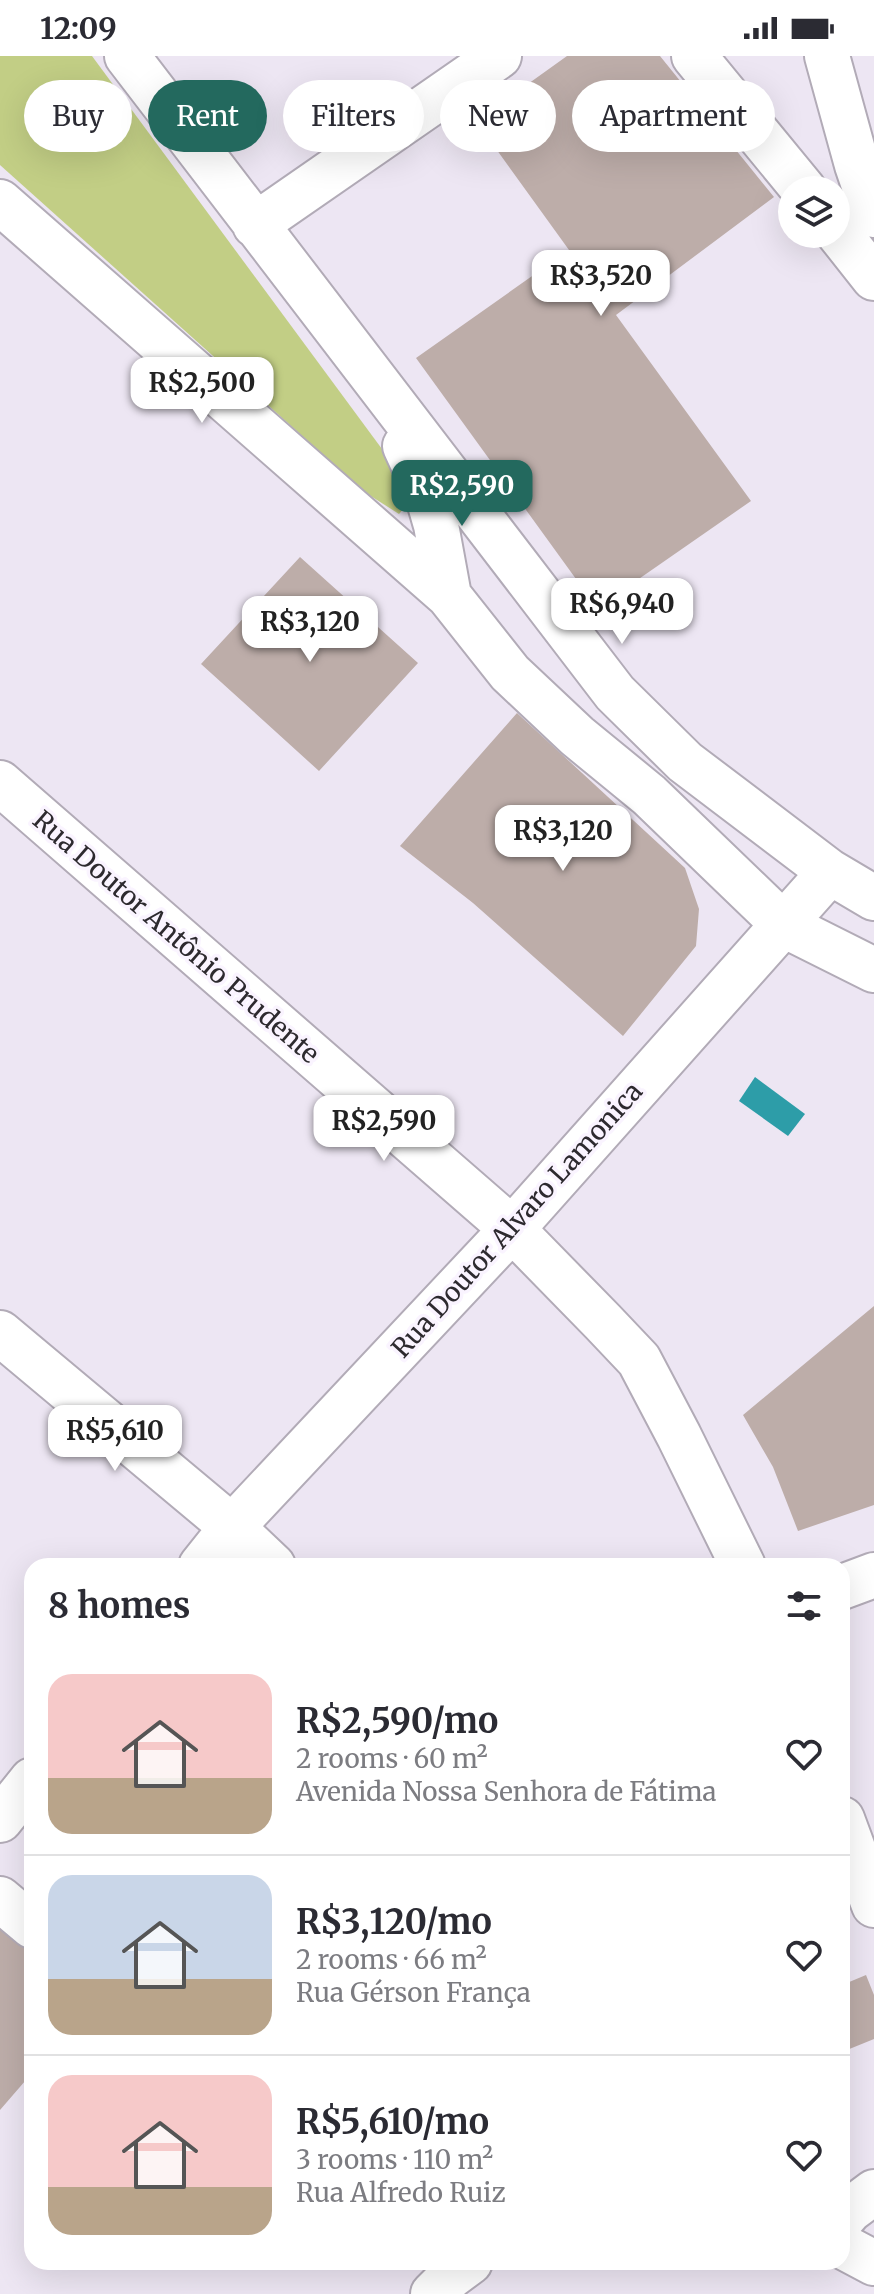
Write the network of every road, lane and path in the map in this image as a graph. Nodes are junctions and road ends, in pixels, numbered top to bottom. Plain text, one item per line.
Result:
1 (127, 56) edge
2 (499, 56) edge
3 (694, 56) edge
4 (827, 56) edge
5 (857, 165) junction
6 (792, 176) edge
7 (831, 176) edge
8 (0, 202) edge
9 (874, 215) edge
10 (255, 225) junction
11 (850, 248) edge
12 (874, 278) edge
13 (381, 388) junction
14 (508, 552) junction
15 (446, 585) junction
16 (0, 783) edge
17 (830, 872) junction
18 (874, 898) edge
19 (784, 925) junction
20 (874, 970) edge
21 (512, 1229) junction
22 (0, 1333) edge
23 (232, 1527) junction
24 (207, 1558) edge
25 (265, 1558) edge
26 (739, 1558) edge
27 (874, 1575) edge
28 (850, 1584) edge
29 (24, 1790) edge
30 (0, 1820) edge
31 (850, 1840) edge
32 (0, 1899) edge
33 (874, 1905) edge
34 (24, 1919) edge
35 (854, 2216) edge
36 (874, 2263) edge

1 - 10 street
2 - 10 street
3 - 6 street
4 - 5 street
5 - 7 street
5 - 9 street
8 - 15 street
10 - 13 street
11 - 12 street
13 - 14 street
13 - 15 street
14 - 15 street
14 - 17 street
15 - 19 street
16 - 21 street, Rua Doutor Antônio Prudente
17 - 18 street
17 - 19 street, Rua Doutor Alvaro Lamonica
19 - 20 street
19 - 21 street, Rua Doutor Alvaro Lamonica
21 - 23 street, Rua Doutor Alvaro Lamonica
21 - 26 street, Rua Doutor Antônio Prudente
22 - 23 street
23 - 24 street, Rua Doutor Alvaro Lamonica
23 - 25 street
27 - 28 street
29 - 30 street
31 - 33 street
32 - 34 street
35 - 36 street

